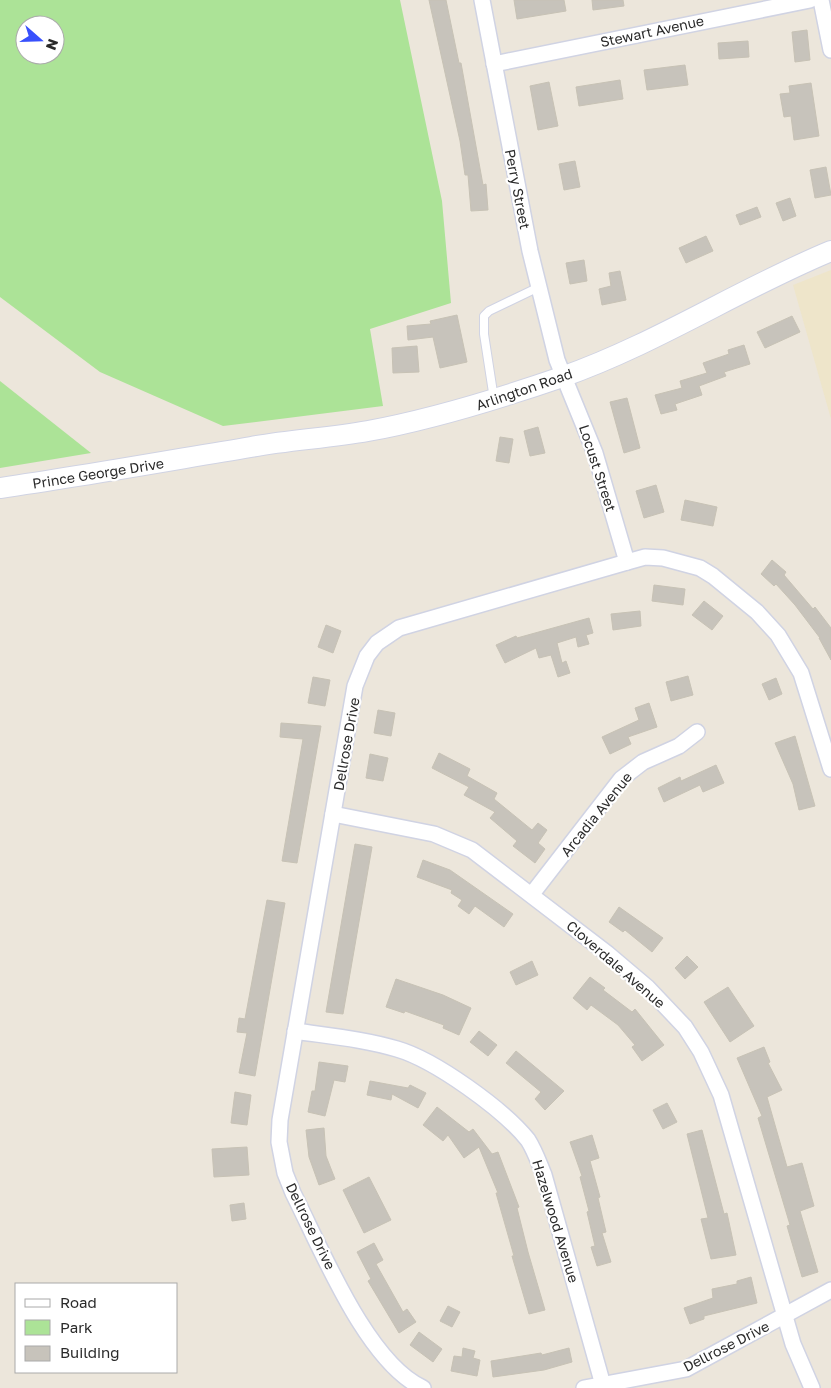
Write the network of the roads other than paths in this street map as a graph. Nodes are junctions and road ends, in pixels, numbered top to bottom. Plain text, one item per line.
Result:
1 (482, 0) edge
2 (810, 0) edge
3 (822, 0) edge
4 (831, 50) edge
5 (494, 64) junction
6 (831, 251) edge
7 (539, 287) junction
8 (564, 376) junction
9 (494, 399) junction
10 (195, 457) joint
11 (0, 488) edge
12 (626, 562) junction
13 (697, 732) dead end
14 (831, 769) edge
15 (333, 814) junction
16 (532, 894) junction
17 (295, 1031) junction
18 (831, 1290) edge
19 (784, 1316) junction
20 (603, 1385) junction
21 (423, 1388) edge
22 (584, 1388) edge
23 (812, 1388) edge

1 - 5 street, Perry Street
2 - 5 street, Stewart Avenue
3 - 4 street
5 - 7 street, Perry Street
6 - 8 main road, Arlington Road
7 - 8 street, Perry Street
7 - 9 lane
8 - 9 main road, Arlington Road
8 - 12 street, Locust Street
9 - 10 main road, Arlington Road
10 - 11 main road, Prince George Drive
12 - 14 street, Dellrose Drive
12 - 15 street, Dellrose Drive
13 - 16 street, Arcadia Avenue
15 - 16 street, Cloverdale Avenue
15 - 17 street, Dellrose Drive
16 - 19 street, Cloverdale Avenue
17 - 20 street, Hazelwood Avenue
17 - 21 street, Dellrose Drive
18 - 19 street, Dellrose Drive
19 - 20 street, Dellrose Drive
19 - 23 street, Cloverdale Avenue
20 - 22 street, Dellrose Drive

